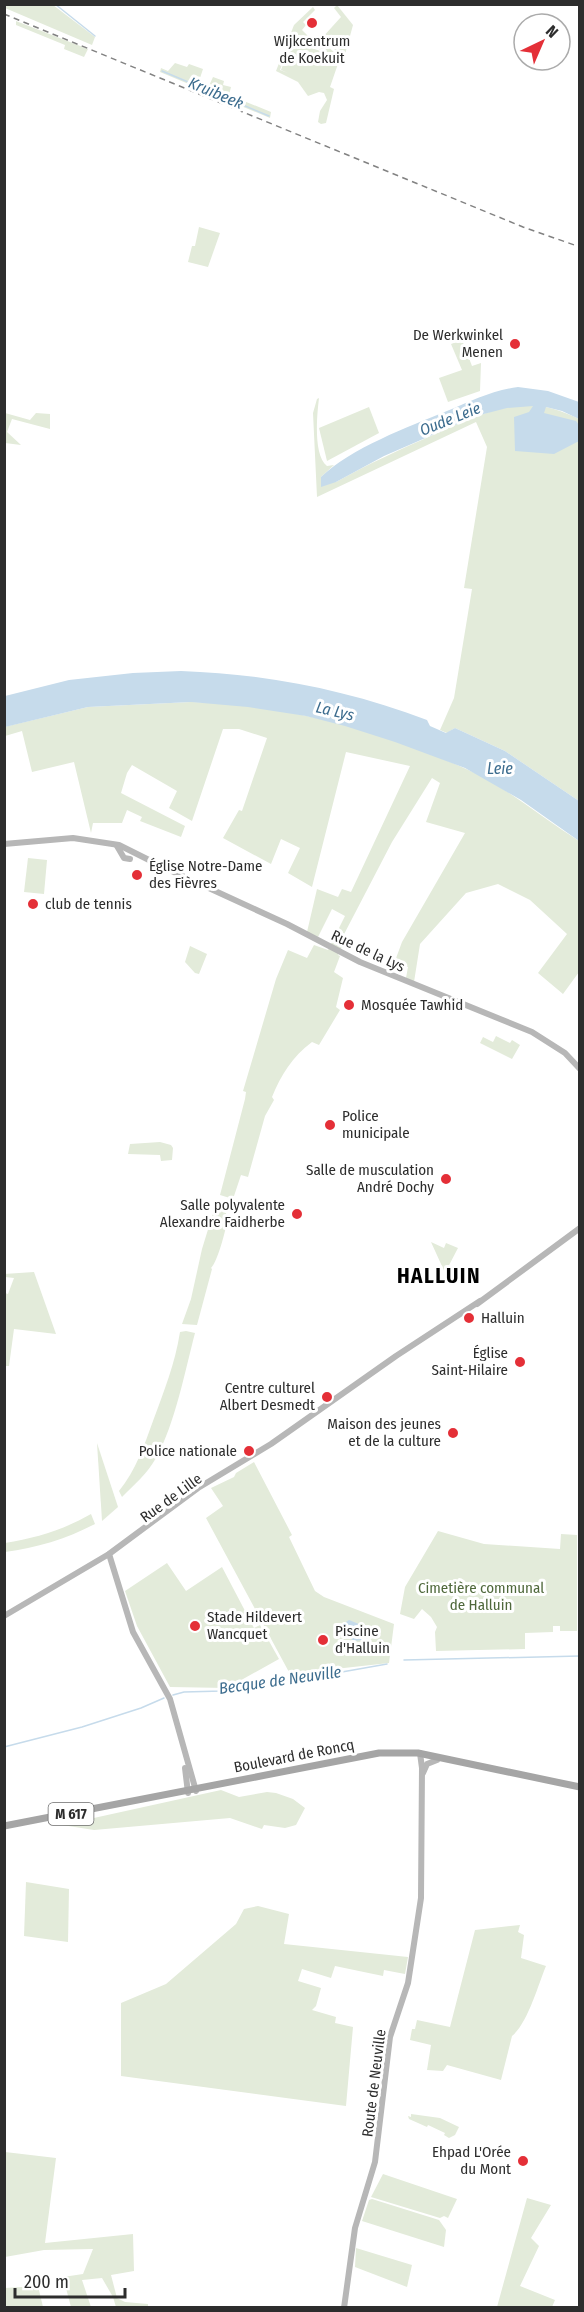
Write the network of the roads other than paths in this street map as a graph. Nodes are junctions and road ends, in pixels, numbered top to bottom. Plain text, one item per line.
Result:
1 (4, 843) edge
2 (127, 851) junction
3 (142, 858) junction
4 (579, 1069) edge
5 (579, 1228) edge
6 (110, 1556) junction
7 (4, 1617) edge
8 (171, 1703) junction
9 (420, 1755) junction
10 (437, 1760) junction
11 (473, 1764) junction
12 (422, 1779) junction
13 (579, 1787) edge
14 (196, 1790) junction
15 (188, 1792) junction
16 (4, 1827) edge
17 (344, 2307) edge

1 - 2 main road, Rue de la Lys
2 - 3 main road, Rue de la Lys
2 - 3 main road, Rue de la Lys
3 - 4 main road, Rue de la Lys
5 - 6 main road, Rue de Lille
6 - 7 main road, Rue de Lille
6 - 8 main road
8 - 14 main road
8 - 15 main road
9 - 10 main road, M 617
9 - 11 main road, M 617
9 - 12 main road, Route de Neuville
9 - 14 main road, Boulevard de Roncq / M 617
10 - 11 main road, M 617
10 - 12 main road
11 - 13 main road, M 617
12 - 17 main road, Route de Neuville
14 - 15 main road, Boulevard de Roncq / M 617
15 - 16 main road, Boulevard de Roncq / M 617

